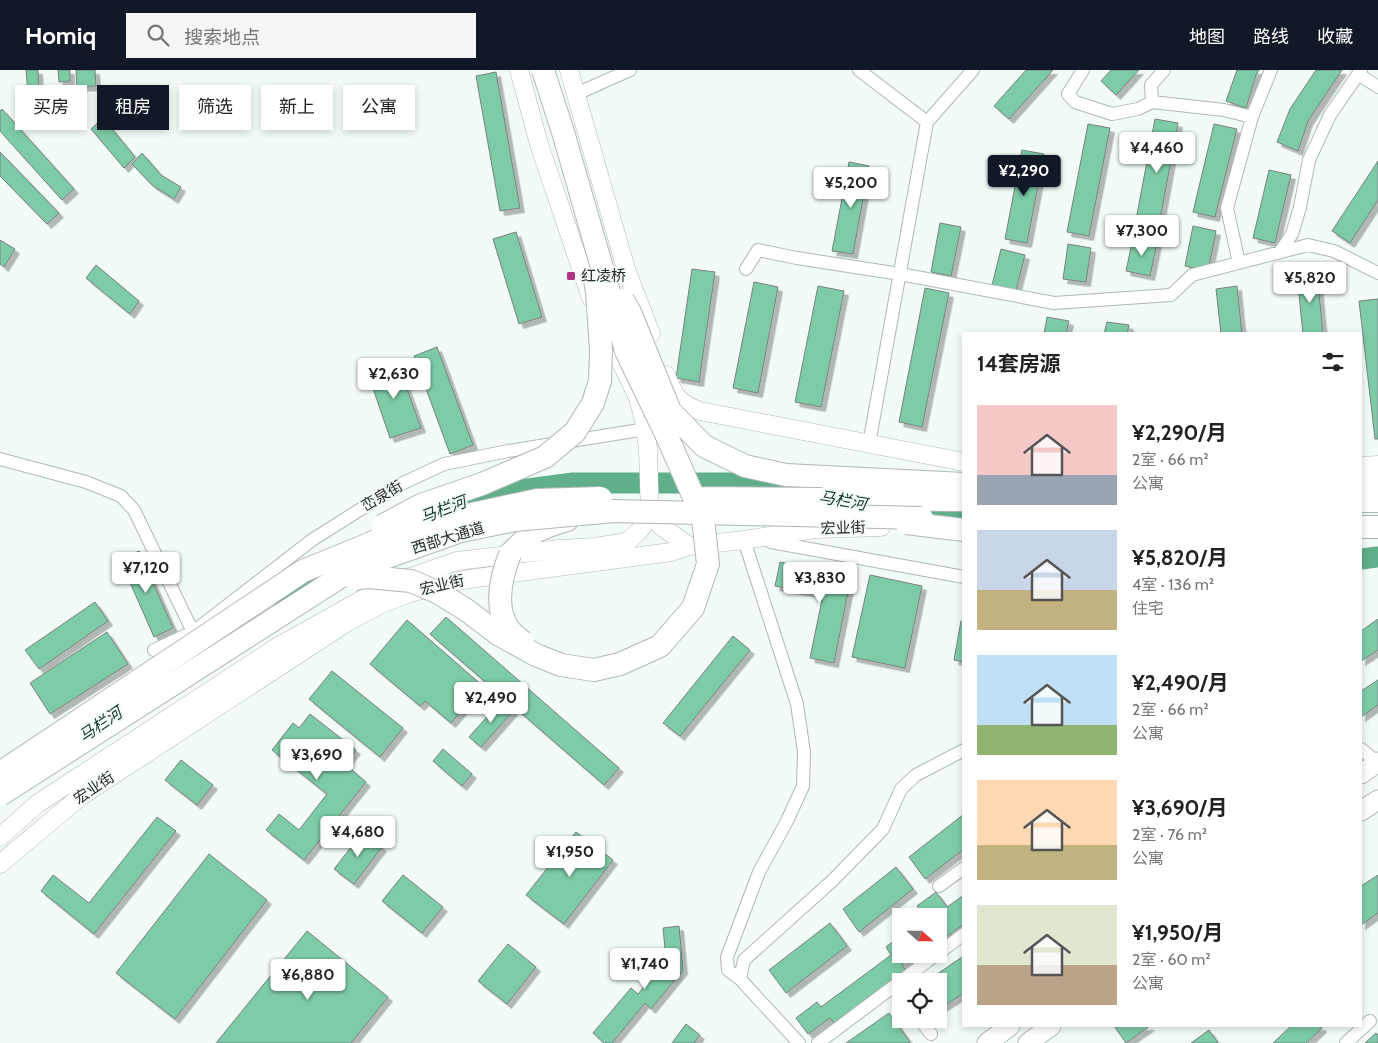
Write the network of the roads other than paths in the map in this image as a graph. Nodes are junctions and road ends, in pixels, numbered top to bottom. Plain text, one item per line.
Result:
1 (519, 70) edge
2 (543, 70) edge
3 (569, 70) edge
4 (630, 70) edge
5 (859, 70) edge
6 (973, 70) edge
7 (1083, 70) edge
8 (1164, 70) edge
9 (1271, 70) edge
10 (1360, 72) edge
11 (1378, 87) edge
12 (576, 94) junction
13 (1152, 102) junction
14 (1252, 117) junction
15 (927, 122) junction
16 (563, 132) junction
17 (1280, 252) junction
18 (601, 262) junction
19 (1239, 263) junction
20 (746, 269) dead end
21 (1378, 272) edge
22 (900, 274) junction
23 (700, 411) junction
24 (646, 429) junction
25 (869, 444) junction
26 (0, 459) edge
27 (962, 462) edge
28 (1378, 465) edge
29 (1362, 466) edge
30 (1378, 483) edge
31 (962, 484) edge
32 (1362, 484) edge
33 (962, 500) edge
34 (1362, 501) edge
35 (1378, 501) edge
36 (600, 512) junction
37 (1362, 512) edge
38 (1378, 512) edge
39 (650, 515) junction
40 (862, 517) junction
41 (962, 519) edge
42 (962, 525) edge
43 (1378, 526) edge
44 (1362, 527) edge
45 (962, 530) edge
46 (1362, 534) edge
47 (1378, 534) edge
48 (769, 536) junction
49 (744, 540) junction
50 (689, 546) junction
51 (303, 571) junction
52 (962, 577) edge
53 (320, 590) junction
54 (192, 632) junction
55 (154, 650) dead end
56 (536, 655) junction
57 (1362, 750) edge
58 (962, 751) edge
59 (1378, 763) edge
60 (0, 773) edge
61 (1362, 773) edge
62 (0, 795) edge
63 (1378, 800) edge
64 (1362, 810) edge
65 (0, 837) edge
66 (0, 864) edge
67 (962, 869) edge
68 (939, 886) dead end
69 (962, 935) edge
70 (948, 946) edge
71 (927, 963) edge
72 (916, 973) edge
73 (740, 979) junction
74 (892, 994) edge
75 (1370, 1021) edge
76 (1009, 1027) edge
77 (1050, 1027) edge
78 (926, 1028) edge
79 (931, 1034) dead end
80 (799, 1043) edge
81 (818, 1043) edge
82 (987, 1043) edge
83 (1028, 1043) edge
84 (1346, 1043) edge

1 - 24 main road
2 - 16 highway, bridge
3 - 12 main road
4 - 12 street
5 - 15 street
6 - 15 street
7 - 13 street
8 - 13 street
9 - 14 street
10 - 11 street
10 - 17 street
12 - 23 main road
13 - 14 street
14 - 19 street
15 - 22 street
16 - 18 highway, bridge
16 - 51 highway, bridge
17 - 19 street
17 - 21 street
18 - 31 highway, bridge
18 - 56 highway, bridge
19 - 22 street
20 - 22 street
22 - 25 street
23 - 24 main road
23 - 25 main road
24 - 39 main road
24 - 54 street, 峦泉街
25 - 27 main road
26 - 54 street
28 - 29 main road
30 - 32 highway
33 - 51 highway, 西部大通道, bridge
34 - 35 highway
36 - 40 highway, 西部大通道, bridge
36 - 53 highway, 西部大通道, bridge
36 - 56 highway, bridge
37 - 38 highway
39 - 50 main road
39 - 65 main road, 宏业街
40 - 41 highway, 西部大通道, bridge
40 - 45 highway, bridge
42 - 48 main road, 宏业街, bridge
43 - 44 highway
46 - 47 main road
48 - 49 main road, 宏业街
48 - 52 street
49 - 50 main road, 宏业街
49 - 73 street
50 - 66 main road, 宏业街
51 - 60 highway, 西部大通道, bridge
53 - 56 highway, bridge
53 - 62 highway, 西部大通道, bridge
54 - 55 street, 峦泉街
57 - 59 street
58 - 73 street
59 - 61 main road
63 - 64 main road
67 - 68 street
69 - 70 street
71 - 72 street
73 - 80 street
74 - 81 street
75 - 84 street
76 - 82 main road
77 - 83 main road
78 - 79 street

